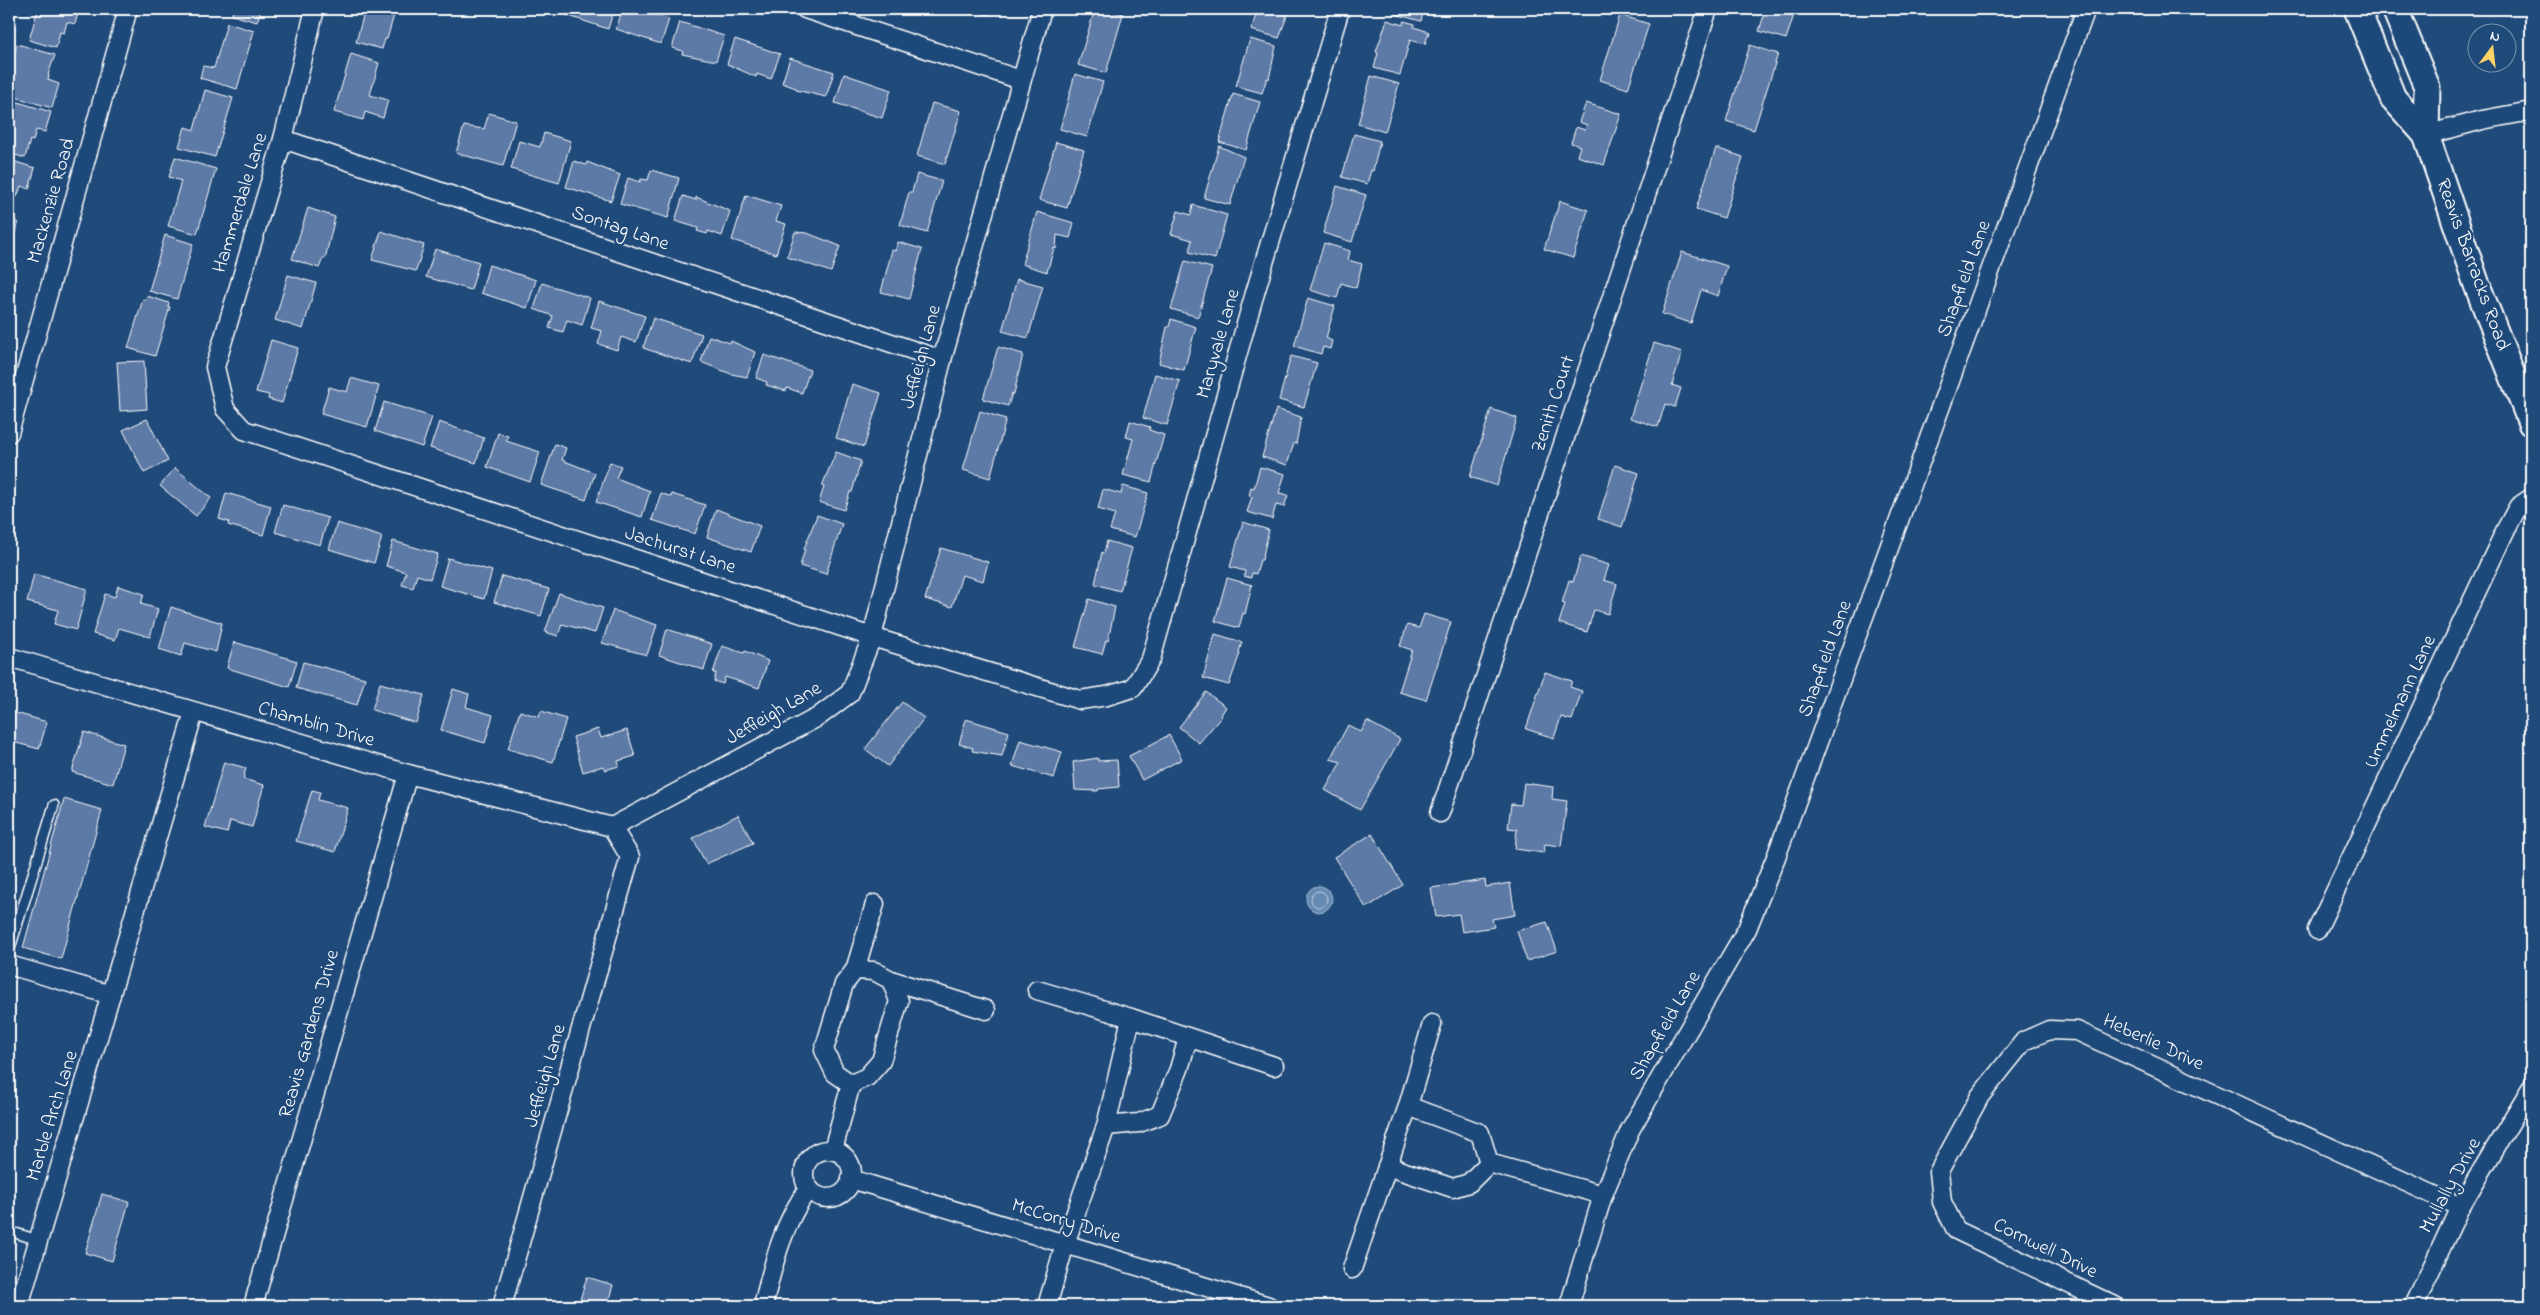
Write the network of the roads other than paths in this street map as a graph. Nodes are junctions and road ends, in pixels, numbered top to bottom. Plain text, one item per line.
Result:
1 (128, 9) edge
2 (316, 9) edge
3 (805, 9) edge
4 (1042, 9) edge
5 (1340, 9) edge
6 (1708, 9) edge
7 (2086, 9) edge
8 (2357, 9) edge
9 (2395, 9) edge
10 (1021, 80) junction
11 (2531, 111) edge
12 (2426, 135) junction
13 (283, 139) junction
14 (942, 360) junction
15 (225, 408) joint
16 (2531, 423) edge
17 (9, 433) edge
18 (2531, 498) edge
19 (872, 637) junction
20 (9, 657) edge
21 (1133, 688) joint
22 (194, 712) junction
23 (408, 774) junction
24 (54, 804) dead end
25 (1440, 813) dead end
26 (612, 827) junction
27 (875, 904) dead end
28 (2317, 930) dead end
29 (9, 952) edge
30 (9, 965) edge
31 (855, 970) junction
32 (890, 980) junction
33 (1037, 990) dead end
34 (111, 995) junction
35 (986, 1010) dead end
36 (1131, 1018) junction
37 (1432, 1024) dead end
38 (1188, 1038) junction
39 (1274, 1066) dead end
40 (850, 1084) junction
41 (2531, 1088) edge
42 (1408, 1106) junction
43 (1106, 1126) junction
44 (832, 1150) junction
45 (1488, 1163) junction
46 (1387, 1166) junction
47 (851, 1179) junction
48 (809, 1188) junction
49 (1603, 1195) junction
50 (2460, 1207) junction
51 (1956, 1230) joint
52 (9, 1231) edge
53 (38, 1240) junction
54 (1065, 1244) junction
55 (1352, 1269) dead end
56 (18, 1306) edge
57 (253, 1306) edge
58 (502, 1306) edge
59 (763, 1306) edge
60 (1047, 1306) edge
61 (1269, 1306) edge
62 (1569, 1306) edge
63 (2115, 1306) edge
64 (2414, 1306) edge

1 - 17 street, Mackenzie Road
2 - 13 street, Hammerdale Lane
3 - 10 street
4 - 10 street, Jeffleigh Lane
5 - 21 street, Maryvale Lane
6 - 25 street, Zenith Court
7 - 49 street, Shapfield Lane
8 - 12 main road, Reavis Barracks Road
9 - 12 main road, Reavis Barracks Road
10 - 14 street, Jeffleigh Lane
11 - 12 street
12 - 16 main road, Reavis Barracks Road
13 - 14 street, Sontag Lane
13 - 15 street, Hammerdale Lane
14 - 19 street, Jeffleigh Lane
15 - 19 street, Jachurst Lane
18 - 28 street, Ummelmann Lane
19 - 21 street, Jachurst Lane
19 - 26 street, Jeffleigh Lane
20 - 22 street, Chamblin Drive
22 - 23 street, Chamblin Drive
22 - 34 street, Marble Arch Lane
23 - 26 street, Chamblin Drive
23 - 57 street, Reavis Gardens Drive
24 - 29 lane
26 - 58 street, Jeffleigh Lane
27 - 31 street
30 - 34 street
31 - 32 street
31 - 40 street
32 - 35 street
32 - 40 street
33 - 36 street
34 - 53 street, Marble Arch Lane
36 - 38 street
36 - 43 street
37 - 42 street
38 - 39 street
38 - 43 street
40 - 44 street
41 - 50 street, Mullally Drive
42 - 45 street
42 - 46 street
43 - 54 street
44 - 47 street
44 - 48 street
45 - 46 street
45 - 49 street
46 - 55 street
47 - 48 street
47 - 54 street, McCorry Drive
48 - 59 street
49 - 62 street, Shapfield Lane
50 - 51 street, Heberlie Drive
50 - 64 street, Mullally Drive
51 - 63 street, Cornwell Drive
52 - 53 lane
53 - 56 street, Marble Arch Lane
54 - 60 street
54 - 61 street, McCorry Drive

